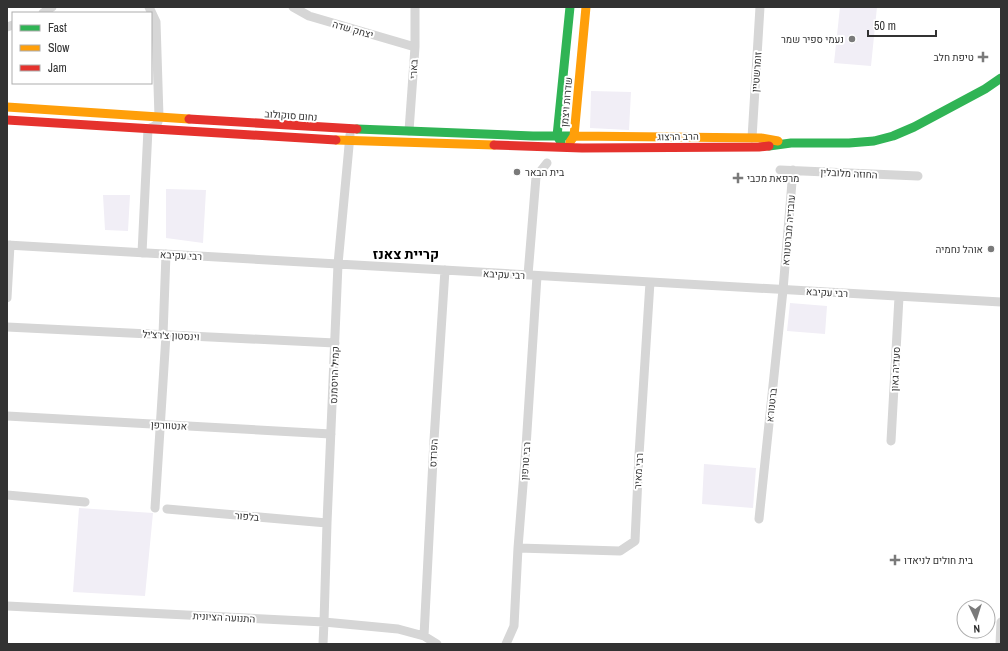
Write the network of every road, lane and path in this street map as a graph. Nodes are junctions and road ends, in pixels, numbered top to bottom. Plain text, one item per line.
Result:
1 (292, 7) edge
2 (415, 7) edge
3 (570, 7) edge
4 (586, 7) edge
5 (760, 7) edge
6 (152, 13) edge
7 (415, 47) junction
8 (1001, 78) edge
9 (7, 107) edge
10 (559, 107) junction
11 (576, 111) junction
12 (159, 117) junction
13 (7, 120) edge
14 (148, 129) junction
15 (350, 129) junction
16 (410, 131) junction
17 (533, 136) junction
18 (557, 136) junction
19 (574, 136) junction
20 (602, 136) junction
21 (752, 138) junction
22 (350, 141) junction
23 (791, 143) junction
24 (565, 148) junction
25 (547, 163) dead end
26 (780, 170) dead end
27 (793, 170) junction
28 (918, 176) dead end
29 (9, 245) edge
30 (142, 253) junction
31 (166, 254) junction
32 (338, 264) junction
33 (445, 270) junction
34 (533, 276) junction
35 (650, 282) junction
36 (783, 290) junction
37 (899, 297) junction
38 (7, 298) edge
39 (1001, 302) edge
40 (7, 327) edge
41 (165, 335) junction
42 (335, 343) junction
43 (7, 416) edge
44 (160, 424) junction
45 (331, 434) junction
46 (891, 441) dead end
47 (7, 495) edge
48 (85, 502) dead end
49 (155, 508) dead end
50 (167, 509) dead end
51 (759, 519) dead end
52 (327, 523) junction
53 (518, 548) junction
54 (7, 606) edge
55 (324, 622) junction
56 (1001, 622) edge
57 (424, 636) junction
58 (323, 644) edge
59 (437, 644) edge
60 (506, 644) edge
61 (1000, 644) edge

1 - 7 street, יצחק שדה
2 - 7 street, בארי
3 - 10 main road, שדרות ויצמן
4 - 11 main road, שדרות ויצמן
5 - 21 street, זומרשטיין
6 - 12 street
7 - 16 street, בארי
8 - 23 main road, הרב הרצוג
9 - 12 main road, נחום סוקולוב
10 - 17 main road
10 - 18 main road, שדרות ויצמן
11 - 19 main road, שדרות ויצמן
11 - 20 main road
12 - 14 street
12 - 15 main road, נחום סוקולוב
13 - 14 main road
14 - 22 main road
14 - 30 street
15 - 16 main road, נחום סוקולוב
15 - 22 street, קמיל הויסמנס
16 - 17 main road, נחום סוקולוב
17 - 18 main road, נחום סוקולוב
18 - 19 main road, נחום סוקולוב
18 - 24 main road, שדרות ויצמן
19 - 20 main road, הרב הרצוג
19 - 24 main road, שדרות ויצמן
20 - 21 main road, הרב הרצוג
21 - 23 main road, הרב הרצוג
22 - 24 main road
22 - 32 street, קמיל הויסמנס
23 - 24 main road, הרב הרצוג
25 - 34 street, רבי טרפון
26 - 27 street, החוזה מלובלין
27 - 28 street, החוזה מלובלין
27 - 36 street, עובדיה מברטנורא
29 - 30 street, רבי עקיבא
29 - 38 street
30 - 31 street, רבי עקיבא
31 - 32 street, רבי עקיבא
31 - 41 street
32 - 33 street, רבי עקיבא
32 - 42 street, קמיל הויסמנס
33 - 34 street, רבי עקיבא
33 - 57 street, הפרדס
34 - 35 street, רבי עקיבא
34 - 53 street, רבי טרפון
35 - 36 street, רבי עקיבא
35 - 53 street, רבי מאיר
36 - 37 street, רבי עקיבא
36 - 51 street, ברטנורא
37 - 39 street, רבי עקיבא
37 - 46 street, סעדיה גאון
40 - 41 street, וינסטון צ'רצ'יל
41 - 42 street, וינסטון צ'רצ'יל
41 - 44 street
42 - 45 street, קמיל הויסמנס
43 - 44 street, אנטוורפן
44 - 45 street, אנטוורפן
44 - 49 street
45 - 52 street, קמיל הויסמנס
47 - 48 street
50 - 52 street, בלפור
52 - 55 street, קמיל הויסמנס
53 - 60 street, רבי טרפון
54 - 55 street, התנועה הציונית
55 - 57 street, התנועה הציונית
55 - 58 street, קמיל הויסמנס
56 - 61 street
57 - 59 street, התנועה הציונית

